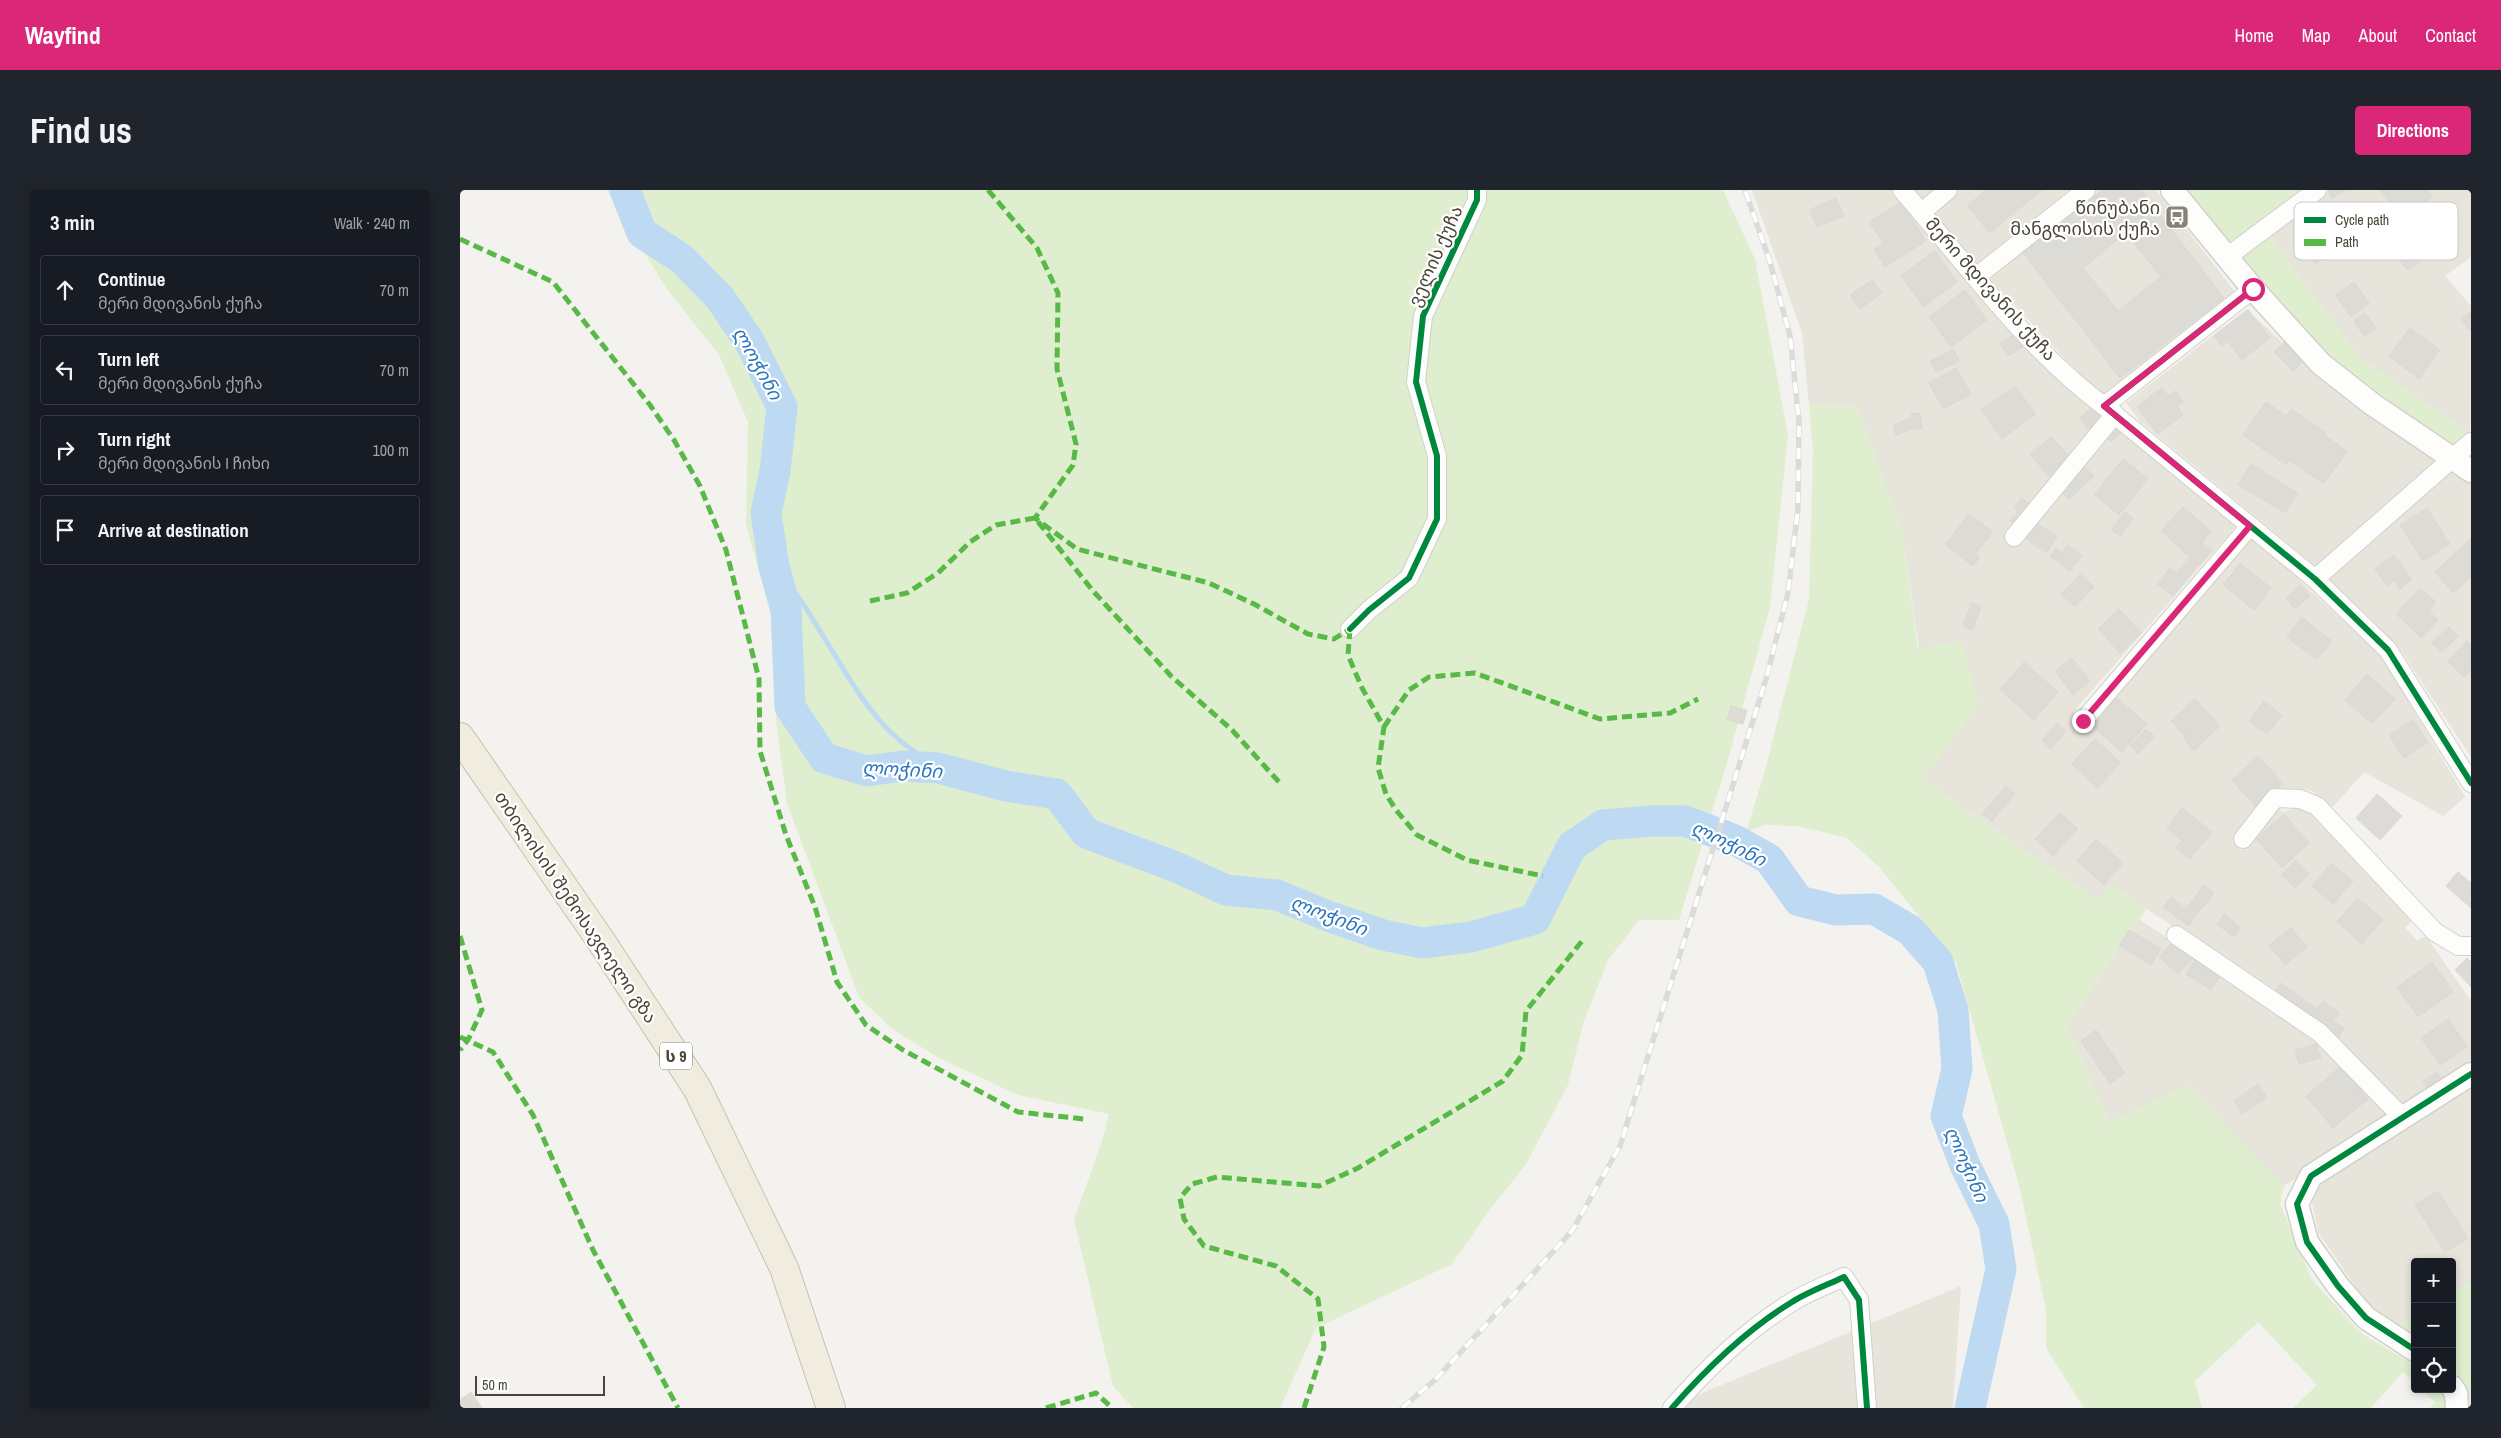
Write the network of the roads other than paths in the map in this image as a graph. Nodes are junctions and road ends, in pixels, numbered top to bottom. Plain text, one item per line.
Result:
1 (1477, 190) edge
2 (1902, 190) edge
3 (1948, 190) edge
4 (2086, 190) edge
5 (2172, 190) edge
6 (2317, 190) edge
7 (2301, 202) edge
8 (2294, 207) edge
9 (1922, 212) junction
10 (2227, 256) junction
11 (1976, 277) junction
12 (2253, 289) junction
13 (2110, 410) junction
14 (2471, 442) edge
15 (2452, 458) junction
16 (2471, 471) edge
17 (2250, 526) junction
18 (2014, 537) dead end
19 (2316, 580) junction
20 (1350, 629) dead end
21 (2083, 721) dead end
22 (460, 737) edge
23 (2471, 783) edge
24 (2243, 839) dead end
25 (2176, 935) dead end
26 (2471, 946) edge
27 (2471, 1074) edge
28 (2403, 1118) junction
29 (2412, 1348) edge
30 (2456, 1393) edge
31 (831, 1408) edge
32 (1672, 1408) edge
33 (1867, 1408) edge
34 (2457, 1408) edge

1 - 20 street, ველის ქუჩა
2 - 9 street, მერი მდივანის ქუჩა
3 - 9 street
4 - 11 street
5 - 10 street
6 - 7 street
8 - 10 street
9 - 11 street, მერი მდივანის ქუჩა
10 - 12 street
11 - 13 street, მერი მდივანის ქუჩა
12 - 13 street
12 - 15 street
13 - 17 street, მერი მდივანის ქუჩა
13 - 18 street
14 - 15 street
15 - 16 street
15 - 19 street
17 - 19 street, მერი მდივანის ქუჩა
17 - 21 street
19 - 23 street, მერი მდივანის ქუჩა
22 - 31 highway, თბილისის შემოსავლელი გზა / ს 9
24 - 26 street
25 - 28 street
27 - 28 street
28 - 29 street
30 - 34 street
32 - 33 street

